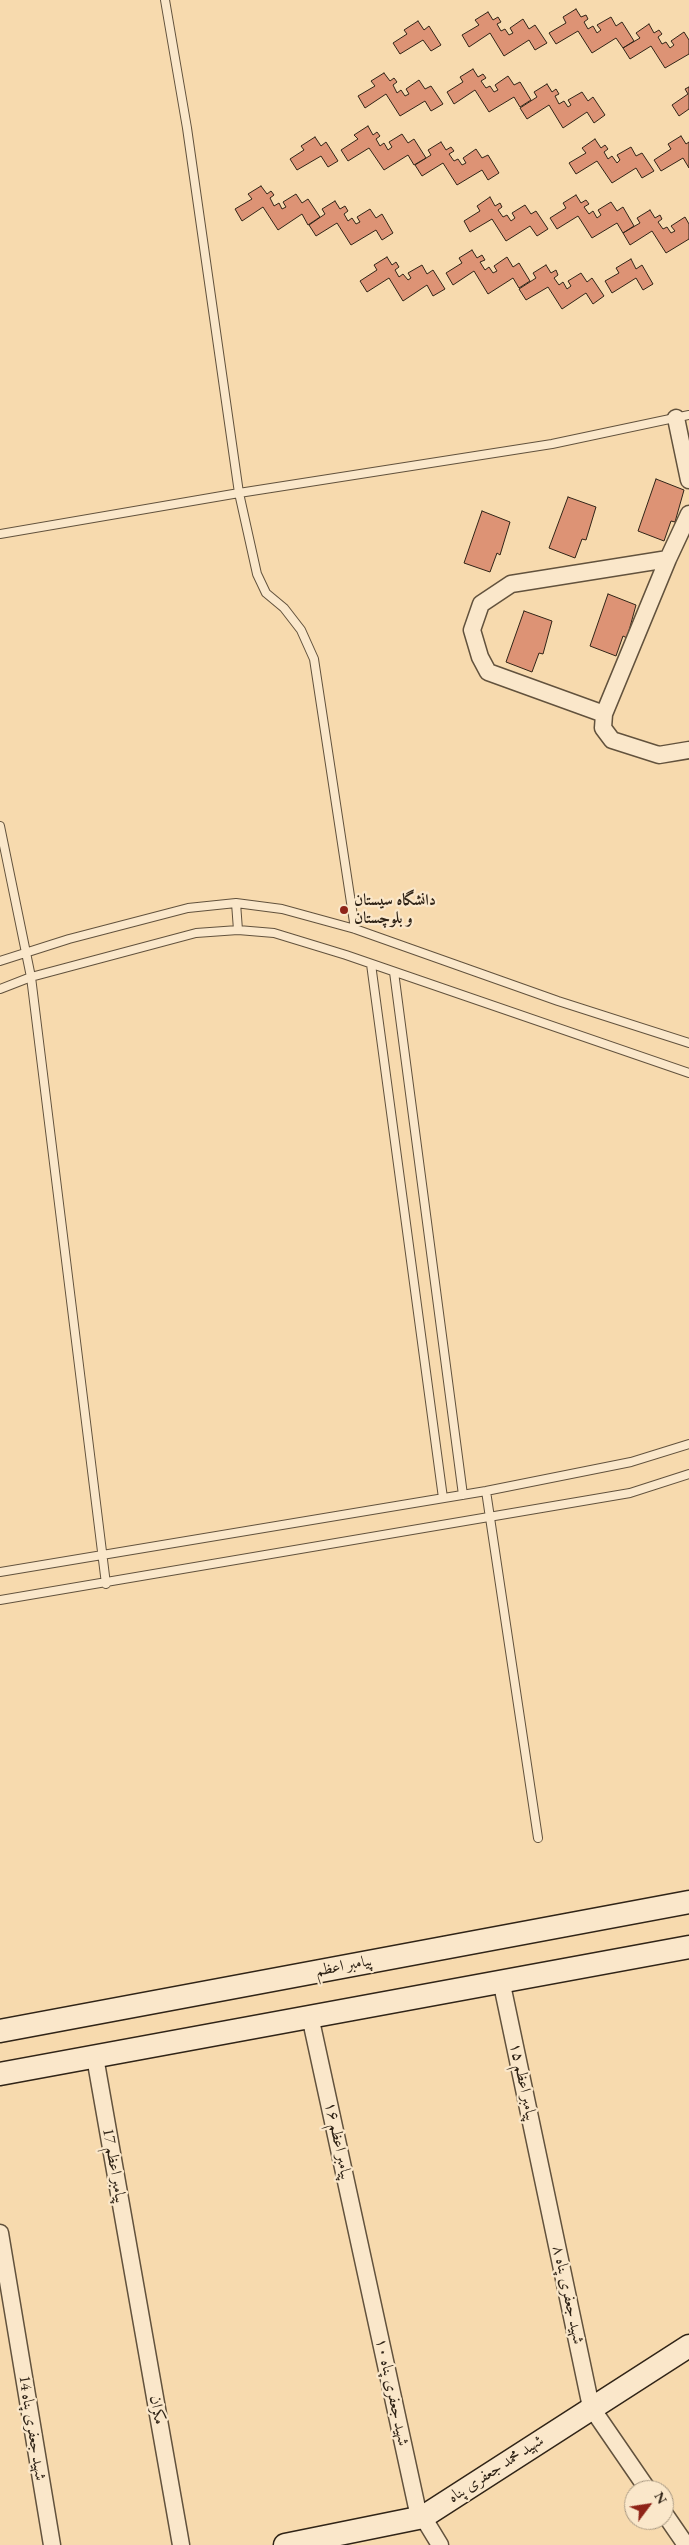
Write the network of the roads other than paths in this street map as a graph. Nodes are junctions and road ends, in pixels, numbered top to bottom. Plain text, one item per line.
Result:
1 (165, 0) edge
2 (683, 417) edge
3 (689, 480) edge
4 (239, 493) junction
5 (689, 514) edge
6 (0, 534) edge
7 (668, 558) junction
8 (604, 714) junction
9 (689, 750) edge
10 (0, 826) edge
11 (236, 903) junction
12 (355, 929) junction
13 (238, 930) junction
14 (26, 952) junction
15 (0, 961) edge
16 (371, 964) junction
17 (394, 972) junction
18 (31, 976) junction
19 (0, 989) edge
20 (689, 1043) edge
21 (689, 1073) edge
22 (689, 1444) edge
23 (689, 1474) edge
24 (486, 1490) junction
25 (463, 1494) junction
26 (443, 1498) junction
27 (490, 1516) junction
28 (102, 1555) junction
29 (0, 1572) edge
30 (106, 1584) junction
31 (0, 1600) edge
32 (538, 1838) dead end
33 (689, 1902) edge
34 (689, 1947) edge
35 (501, 1980) junction
36 (310, 2016) junction
37 (0, 2031) edge
38 (95, 2057) junction
39 (0, 2074) edge
40 (544, 2184) joint
41 (0, 2233) edge
42 (365, 2267) joint
43 (134, 2276) joint
44 (689, 2346) edge
45 (591, 2407) junction
46 (641, 2480) edge
47 (421, 2517) junction
48 (674, 2528) edge
49 (52, 2545) edge
50 (181, 2545) edge
51 (285, 2545) edge
52 (440, 2545) edge
53 (686, 2545) edge

1 - 4 lane
2 - 3 street
2 - 4 lane
4 - 6 lane
4 - 12 lane
5 - 7 street
7 - 8 street
7 - 8 street
8 - 9 street
10 - 14 lane
11 - 12 lane
11 - 13 lane
11 - 14 lane
12 - 20 lane
13 - 16 lane
13 - 18 lane
14 - 15 lane
14 - 18 lane
16 - 17 lane
16 - 26 lane
17 - 21 lane
17 - 25 lane
18 - 19 lane
18 - 28 lane
22 - 24 lane
23 - 27 lane
24 - 25 lane
24 - 27 lane
25 - 26 lane
26 - 28 lane
27 - 30 lane
27 - 32 lane
28 - 29 lane
28 - 30 lane
30 - 31 lane
33 - 37 main road, پیامبر اعظم
34 - 35 main road
35 - 36 main road
35 - 40 street, پیامبر اعظم ۱۵
36 - 38 main road
36 - 42 street, پیامبر اعظم ۱۶
38 - 39 main road
38 - 43 street, پیامبر اعظم 17
40 - 45 street, شهید جعفری پناه ۸
41 - 49 street, شهید جعفری پناه 14
42 - 47 street, شهید جعفری پناه ۱۰
43 - 50 street, مکران
44 - 45 main road, شهید محمد جعفری پناه
45 - 46 street
45 - 47 main road, شهید محمد جعفری پناه
47 - 51 main road, شهید محمد جعفری پناه
47 - 52 street
48 - 53 street

